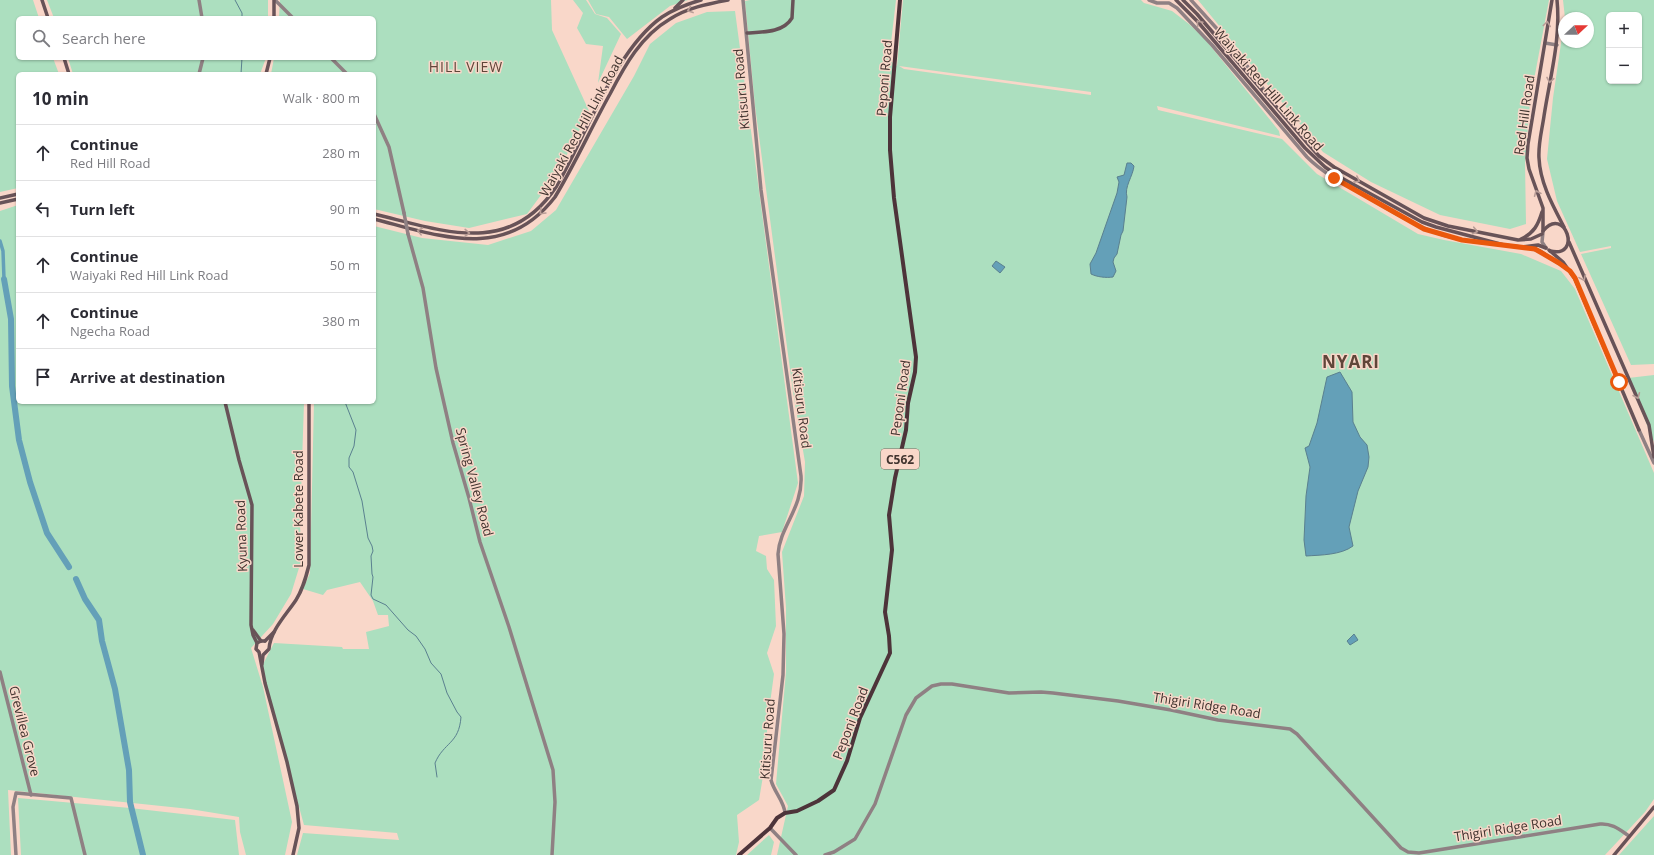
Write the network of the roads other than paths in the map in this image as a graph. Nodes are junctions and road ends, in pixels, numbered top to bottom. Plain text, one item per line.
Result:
1 (42, 0) edge
2 (199, 0) edge
3 (274, 0) edge
4 (682, 0) edge
5 (701, 0) edge
6 (728, 0) edge
7 (742, 0) edge
8 (792, 0) edge
9 (900, 0) edge
10 (1149, 0) edge
11 (1176, 0) edge
12 (1191, 0) edge
13 (1552, 0) edge
14 (1557, 0) edge
15 (1184, 1) edge
16 (674, 9) junction
17 (47, 16) edge
18 (202, 16) edge
19 (274, 16) edge
20 (291, 16) edge
21 (747, 34) junction
22 (1545, 43) junction
23 (1557, 45) junction
24 (65, 60) edge
25 (202, 60) edge
26 (270, 60) edge
27 (333, 60) edge
28 (68, 72) edge
29 (200, 72) edge
30 (266, 72) edge
31 (345, 72) edge
32 (1254, 92) junction
33 (1268, 97) junction
34 (376, 118) edge
35 (16, 194) edge
36 (0, 198) edge
37 (16, 200) edge
38 (0, 204) edge
39 (1543, 208) junction
40 (376, 214) edge
41 (376, 219) edge
42 (1564, 227) junction
43 (1542, 232) junction
44 (1518, 240) junction
45 (1569, 242) junction
46 (1521, 247) junction
47 (1547, 249) junction
48 (1570, 271) junction
49 (225, 404) edge
50 (309, 404) edge
51 (1639, 430) joint
52 (1654, 457) edge
53 (1654, 463) edge
54 (251, 625) junction
55 (275, 631) junction
56 (263, 641) junction
57 (257, 643) junction
58 (269, 645) junction
59 (258, 652) junction
60 (264, 654) junction
61 (262, 664) junction
62 (0, 672) edge
63 (31, 795) junction
64 (1654, 807) edge
65 (785, 813) junction
66 (770, 828) junction
67 (1630, 836) junction
68 (16, 855) edge
69 (86, 855) edge
70 (293, 855) edge
71 (552, 855) edge
72 (739, 855) edge
73 (796, 855) edge
74 (825, 855) edge
75 (1614, 855) edge

1 - 17 main road
2 - 18 street
3 - 19 main road
3 - 20 street
4 - 16 main road
5 - 16 main road, Waiyaki Red Hill Link Road
6 -> 41 main road, Waiyaki Red Hill Link Road
7 - 21 street, Kitisuru Road
8 - 21 main road
9 - 65 main road, Peponi Road / C562
10 - 32 street
32 -> 11 main road, Waiyaki Red Hill Link Road
12 - 33 street
22 -> 13 main road, Red Hill Road
14 - 23 main road, Red Hill Road
15 - 33 main road, Waiyaki Red Hill Link Road
40 -> 16 main road, Waiyaki Red Hill Link Road
21 - 65 street, Kitisuru Road
22 - 23 street
39 -> 22 main road, Red Hill Road
23 -> 42 main road, Red Hill Road
24 - 28 main road
25 - 29 street
26 - 30 main road
27 - 31 street
32 - 46 main road, Waiyaki Red Hill Link Road
33 -> 44 main road, Waiyaki Red Hill Link Road
34 - 71 street, Spring Valley Road, bridge
35 - 36 main road
37 - 38 main road
39 - 43 main road, Red Hill Road
39 - 44 main road
42 - 43 main road
42 - 45 main road
43 - 44 main road, Waiyaki Red Hill Link Road
43 - 47 street
45 - 47 main road
45 -> 52 main road
46 - 47 main road, Waiyaki Red Hill Link Road
46 - 48 main road
47 - 48 main road
48 - 51 main road
49 - 54 main road, Kyuna Road
50 - 55 main road, Lower Kabete Road
51 - 53 street
54 - 56 main road
54 - 57 main road
55 - 56 main road
55 - 58 main road
56 - 57 main road
56 - 58 main road
57 - 59 main road
58 - 60 main road
59 - 60 main road
59 - 61 main road
60 - 61 main road
61 - 70 main road
62 - 63 street, Grevillea Grove
63 - 68 street
63 - 69 street
64 - 67 main road
65 - 66 main road, Peponi Road / C562
66 - 72 main road, Peponi Road / C562
66 - 73 street
67 - 74 street, Thigiri Ridge Road
67 - 75 main road

